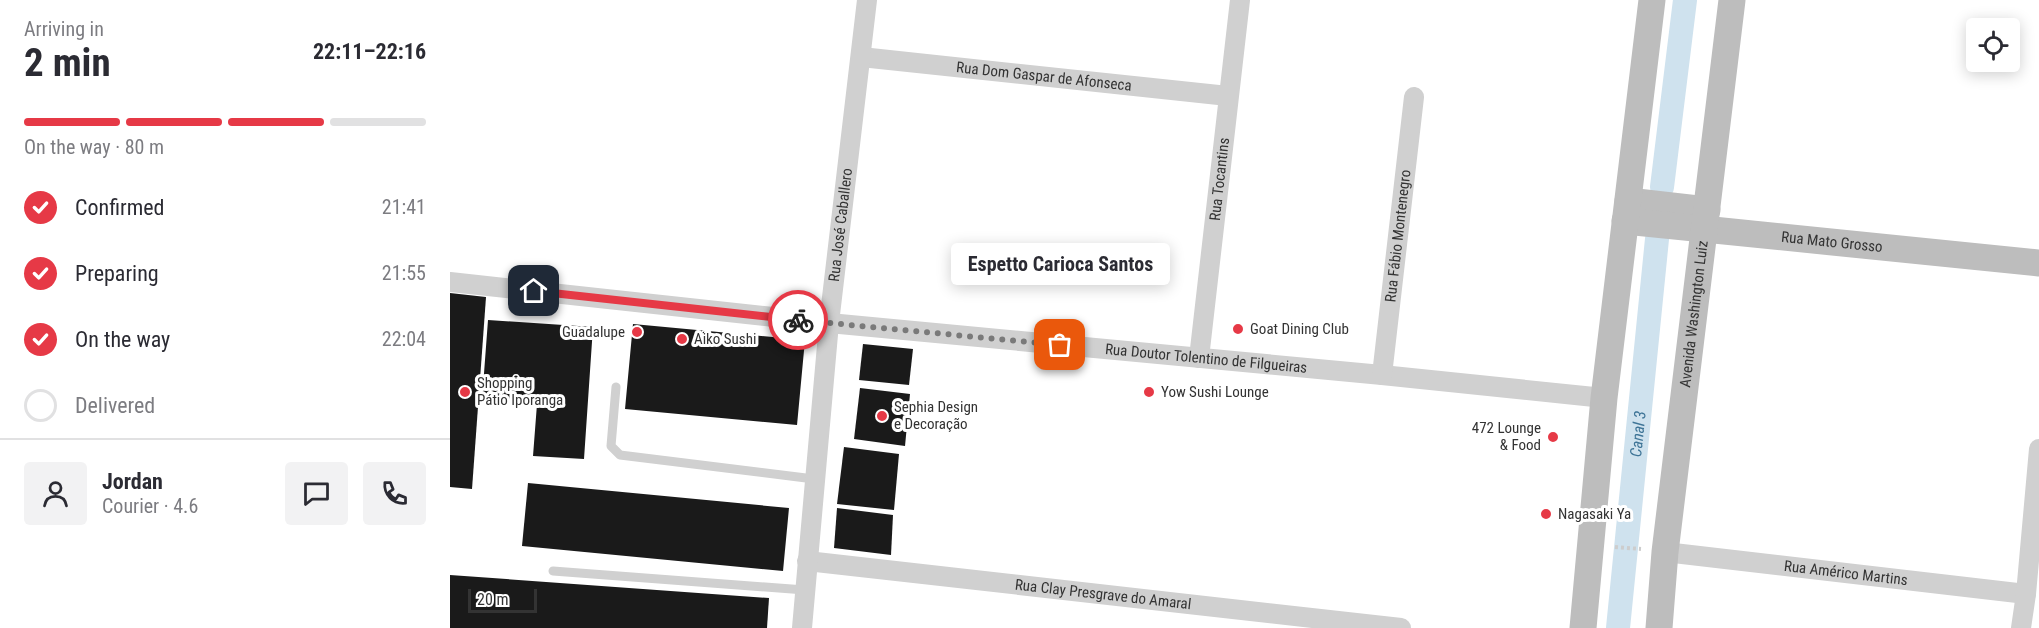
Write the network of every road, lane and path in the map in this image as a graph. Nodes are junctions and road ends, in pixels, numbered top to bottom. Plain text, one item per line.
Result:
1 (867, 0) edge
2 (1240, 0) edge
3 (1652, 0) edge
4 (1732, 0) edge
5 (861, 57) junction
6 (1228, 96) junction
7 (1414, 97) dead end
8 (1627, 211) junction
9 (1705, 220) junction
10 (2039, 263) edge
11 (450, 282) edge
12 (829, 323) junction
13 (1199, 358) junction
14 (1382, 375) junction
15 (616, 387) dead end
16 (1604, 398) junction
17 (2039, 449) edge
18 (814, 479) junction
19 (1591, 544) junction
20 (1665, 552) junction
21 (807, 561) junction
22 (553, 571) dead end
23 (805, 590) junction
24 (2026, 594) junction
25 (802, 628) edge
26 (1401, 628) edge
27 (1583, 628) edge
28 (1659, 628) edge
29 (2021, 628) edge

1 - 5 street, Rua José Caballero
2 - 6 street, Rua Tocantins
3 - 8 main road
4 - 9 main road, Avenida Washington Luiz
5 - 6 street, Rua Dom Gaspar de Afonseca
5 - 12 street, Rua José Caballero
6 - 13 street, Rua Tocantins
7 - 14 street, Rua Fábio Montenegro
8 - 9 main road, Rua Mato Grosso
8 - 16 main road
9 - 10 main road, Rua Mato Grosso
9 - 20 main road, Avenida Washington Luiz
11 - 12 street, Rua Doutor Tolentino de Filgueiras
12 - 13 street, Rua Doutor Tolentino de Filgueiras
12 - 18 street, Rua José Caballero
13 - 14 street, Rua Doutor Tolentino de Filgueiras
14 - 16 street, Rua Doutor Tolentino de Filgueiras
15 - 18 lane
16 - 19 main road
17 - 24 street
18 - 21 street, Rua José Caballero
19 - 20 path
19 - 27 main road
20 - 24 street, Rua Américo Martins
20 - 28 main road, Avenida Washington Luiz
21 - 23 street, Rua José Caballero
21 - 26 street, Rua Clay Presgrave do Amaral
22 - 23 lane
23 - 25 street, Rua José Caballero
24 - 29 street

